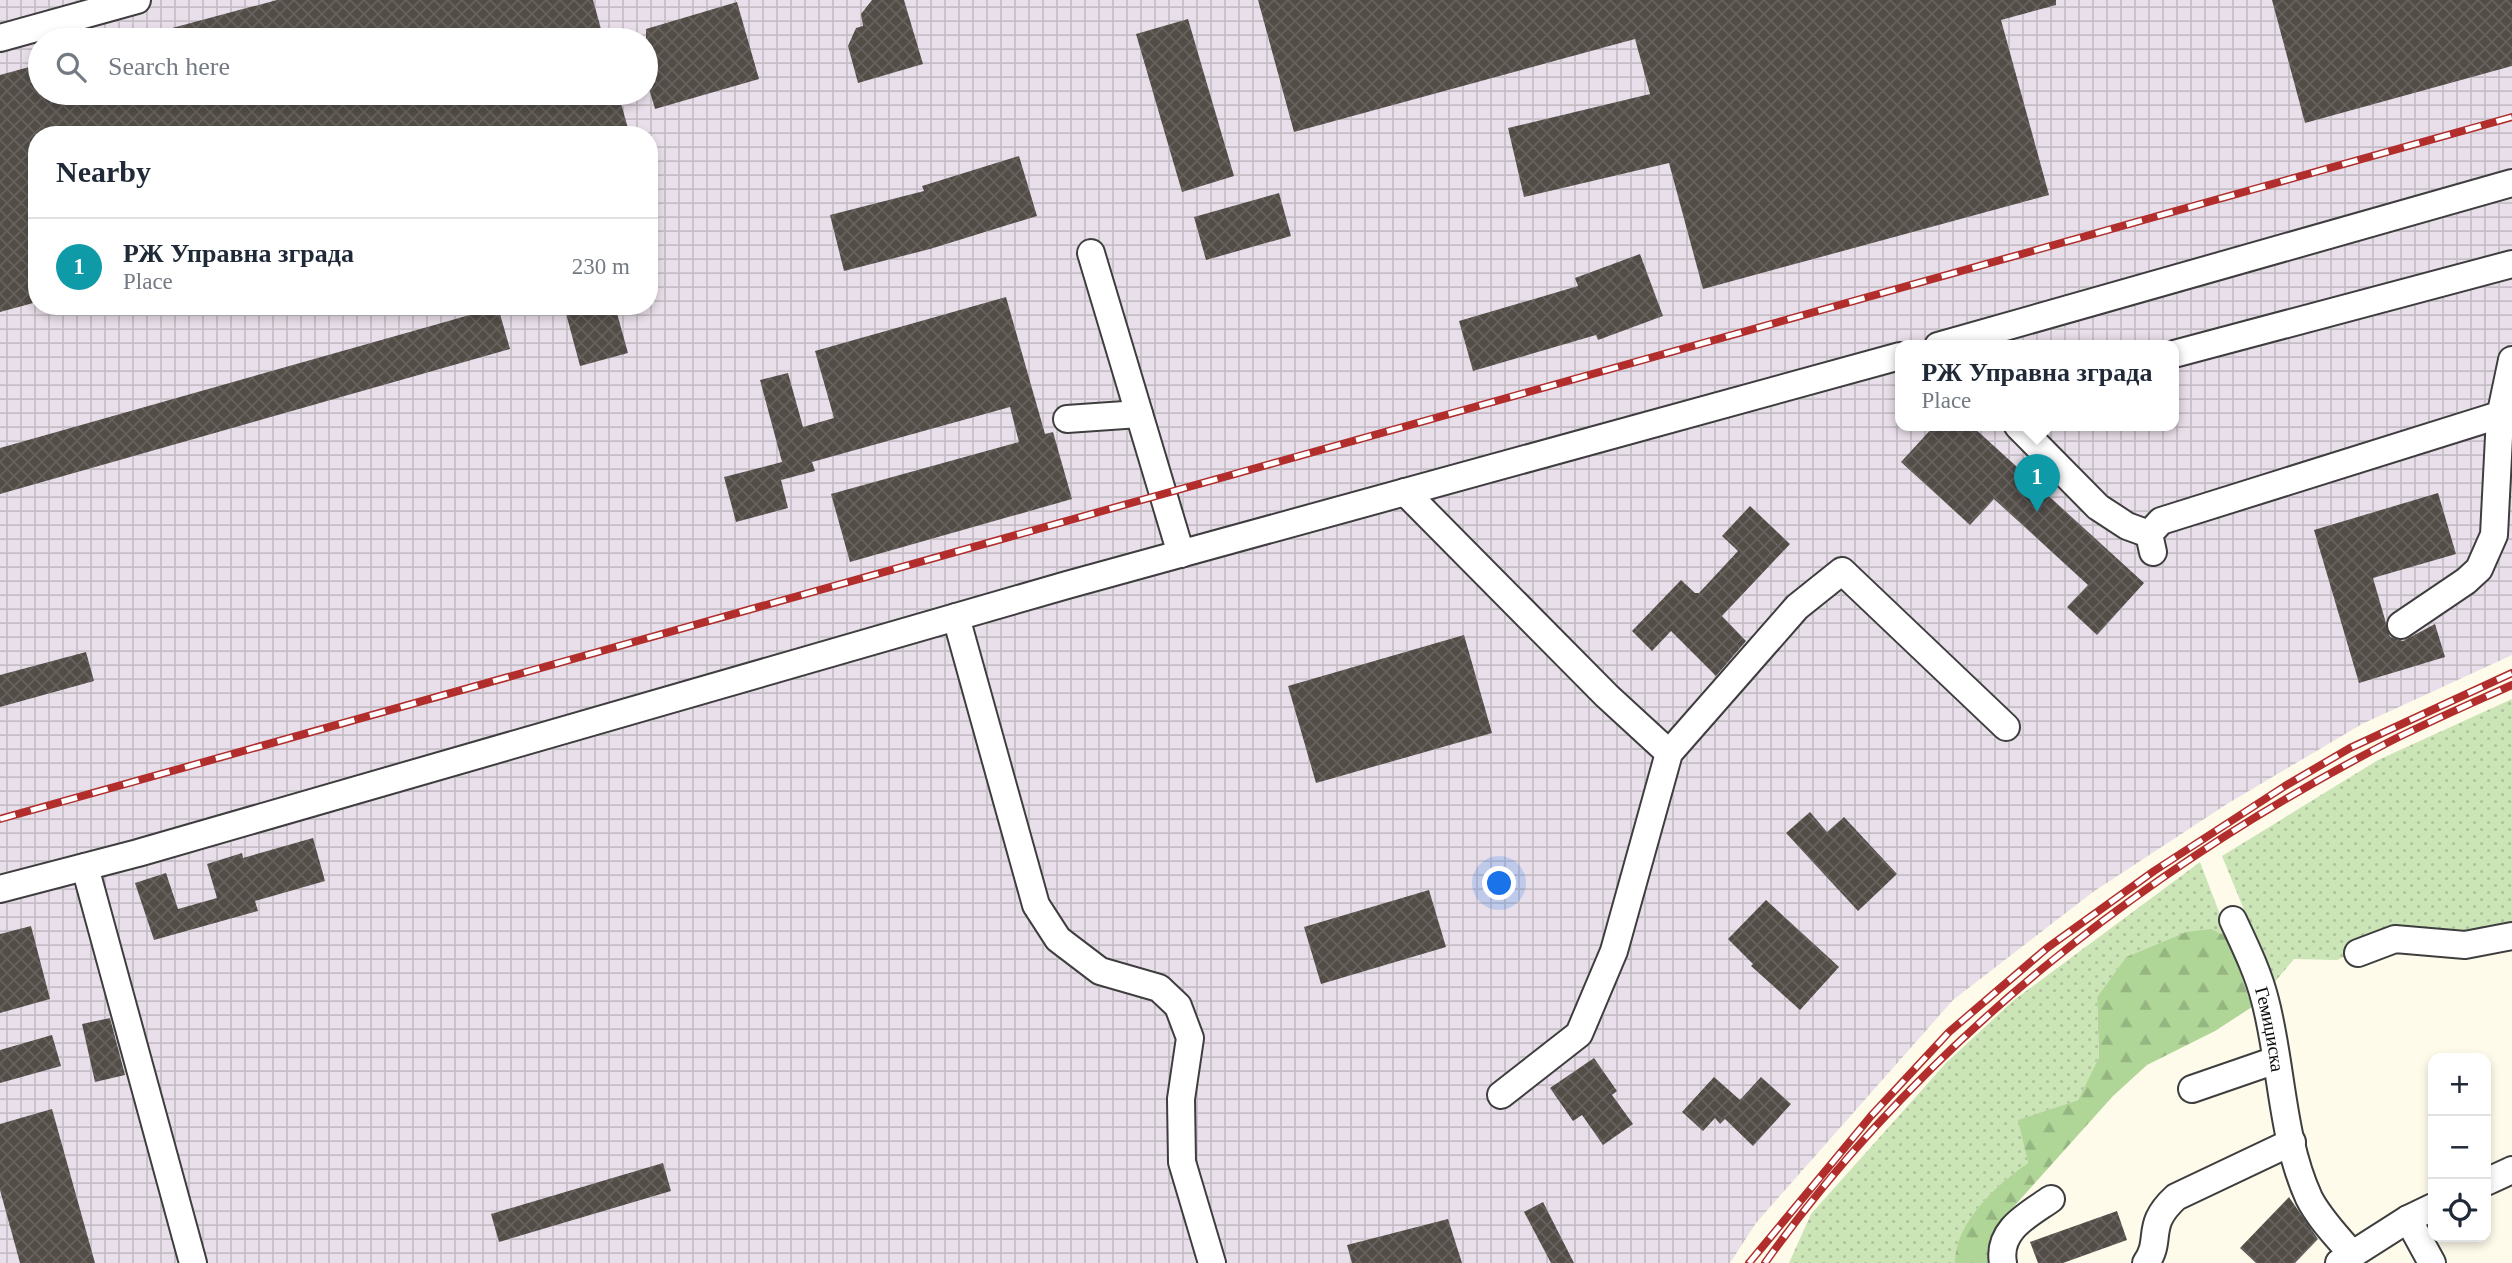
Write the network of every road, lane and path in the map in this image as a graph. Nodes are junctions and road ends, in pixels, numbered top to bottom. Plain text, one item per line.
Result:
1 (137, 0) edge
2 (36, 28) edge
3 (28, 30) edge
4 (0, 38) edge
5 (2512, 183) edge
6 (1091, 253) dead end
7 (2512, 264) edge
8 (1959, 340) edge
9 (2179, 353) edge
10 (1895, 357) edge
11 (2512, 360) edge
12 (1139, 414) junction
13 (2506, 414) edge
14 (1067, 419) dead end
15 (2023, 431) edge
16 (1405, 492) junction
17 (1181, 554) junction
18 (956, 617) junction
19 (2402, 625) dead end
20 (2006, 727) dead end
21 (1669, 753) junction
22 (85, 867) junction
23 (0, 889) edge
24 (2233, 920) dead end
25 (2512, 936) edge
26 (2358, 953) dead end
27 (2276, 1060) junction
28 (2192, 1089) dead end
29 (1501, 1096) dead end
30 (2292, 1143) junction
31 (2512, 1170) edge
32 (2491, 1180) edge
33 (2051, 1199) dead end
34 (2428, 1209) edge
35 (2408, 1219) junction
36 (2345, 1258) edge
37 (2143, 1261) edge
38 (193, 1263) edge
39 (1212, 1263) edge
40 (2003, 1263) edge
41 (2432, 1263) edge

1 - 2 street
3 - 4 street
5 - 8 street
6 - 12 street
7 - 9 street
10 - 16 street
11 - 13 street
12 - 14 street
12 - 17 street
13 - 15 street
13 - 19 street
16 - 17 street
16 - 21 street
17 - 18 street
18 - 22 street
18 - 39 street
20 - 21 street
21 - 29 street
22 - 23 street
22 - 38 street
24 - 27 street, Гемиџиска
25 - 26 street
27 - 28 street
27 - 30 street, Гемиџиска
30 - 36 street, Гемиџиска
30 - 37 street
31 - 32 street
33 - 40 street
34 - 35 street, Гемиџиска
35 - 36 street, Гемиџиска
35 - 41 street

